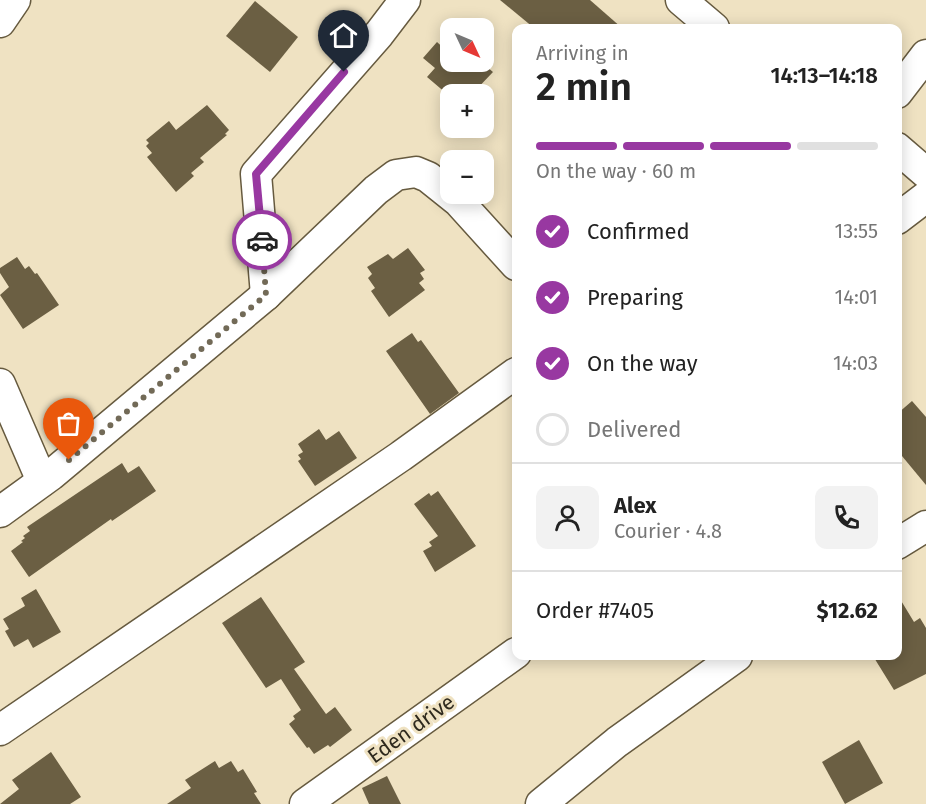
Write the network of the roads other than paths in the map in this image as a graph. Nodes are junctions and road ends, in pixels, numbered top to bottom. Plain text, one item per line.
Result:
1 (15, 0) edge
2 (405, 0) edge
3 (681, 0) edge
4 (0, 22) edge
5 (709, 24) edge
6 (926, 55) edge
7 (902, 86) edge
8 (902, 152) edge
9 (926, 173) edge
10 (926, 197) edge
11 (902, 215) edge
12 (512, 262) edge
13 (266, 295) junction
14 (512, 377) edge
15 (0, 384) edge
16 (42, 481) junction
17 (0, 512) edge
18 (926, 526) edge
19 (902, 541) edge
20 (512, 656) edge
21 (731, 660) edge
22 (0, 730) edge
23 (305, 804) edge
24 (541, 804) edge

1 - 4 street
2 - 13 street
3 - 5 street
6 - 7 street
8 - 9 street
10 - 11 street
12 - 13 street
13 - 16 street
14 - 22 street
15 - 16 street
16 - 17 street
18 - 19 street
20 - 23 street, Eden drive
21 - 24 street

